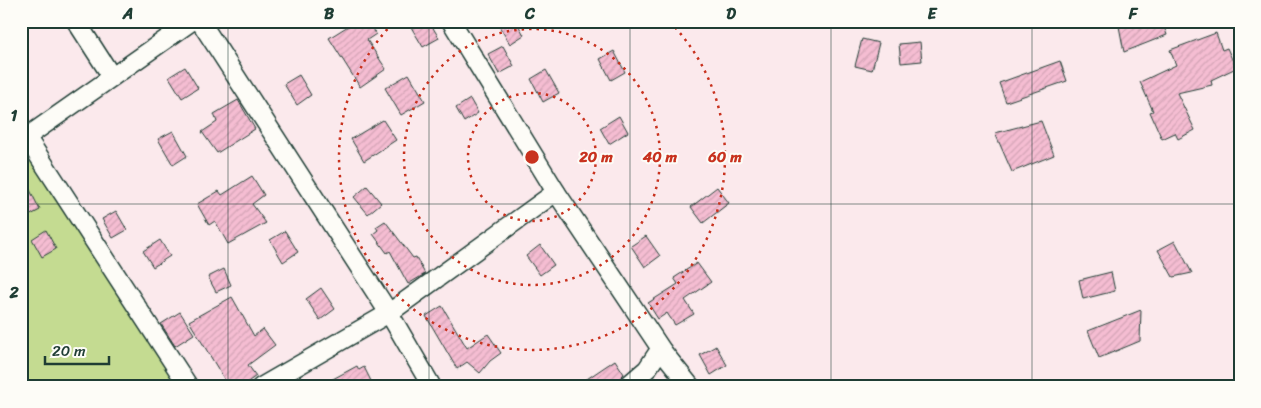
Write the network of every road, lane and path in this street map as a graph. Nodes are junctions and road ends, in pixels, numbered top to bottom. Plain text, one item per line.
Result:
1 (76, 21) edge
2 (192, 21) edge
3 (200, 21) edge
4 (451, 21) edge
5 (112, 77) junction
6 (24, 140) edge
7 (556, 192) junction
8 (389, 313) junction
9 (663, 352) junction
10 (190, 387) edge
11 (261, 387) edge
12 (432, 387) edge
13 (626, 387) edge
14 (691, 387) edge

1 - 5 street
2 - 5 street
3 - 8 street
4 - 7 street
5 - 6 street
6 - 10 street
7 - 8 street
7 - 9 street
8 - 11 street
8 - 12 street
9 - 13 street
9 - 14 street

